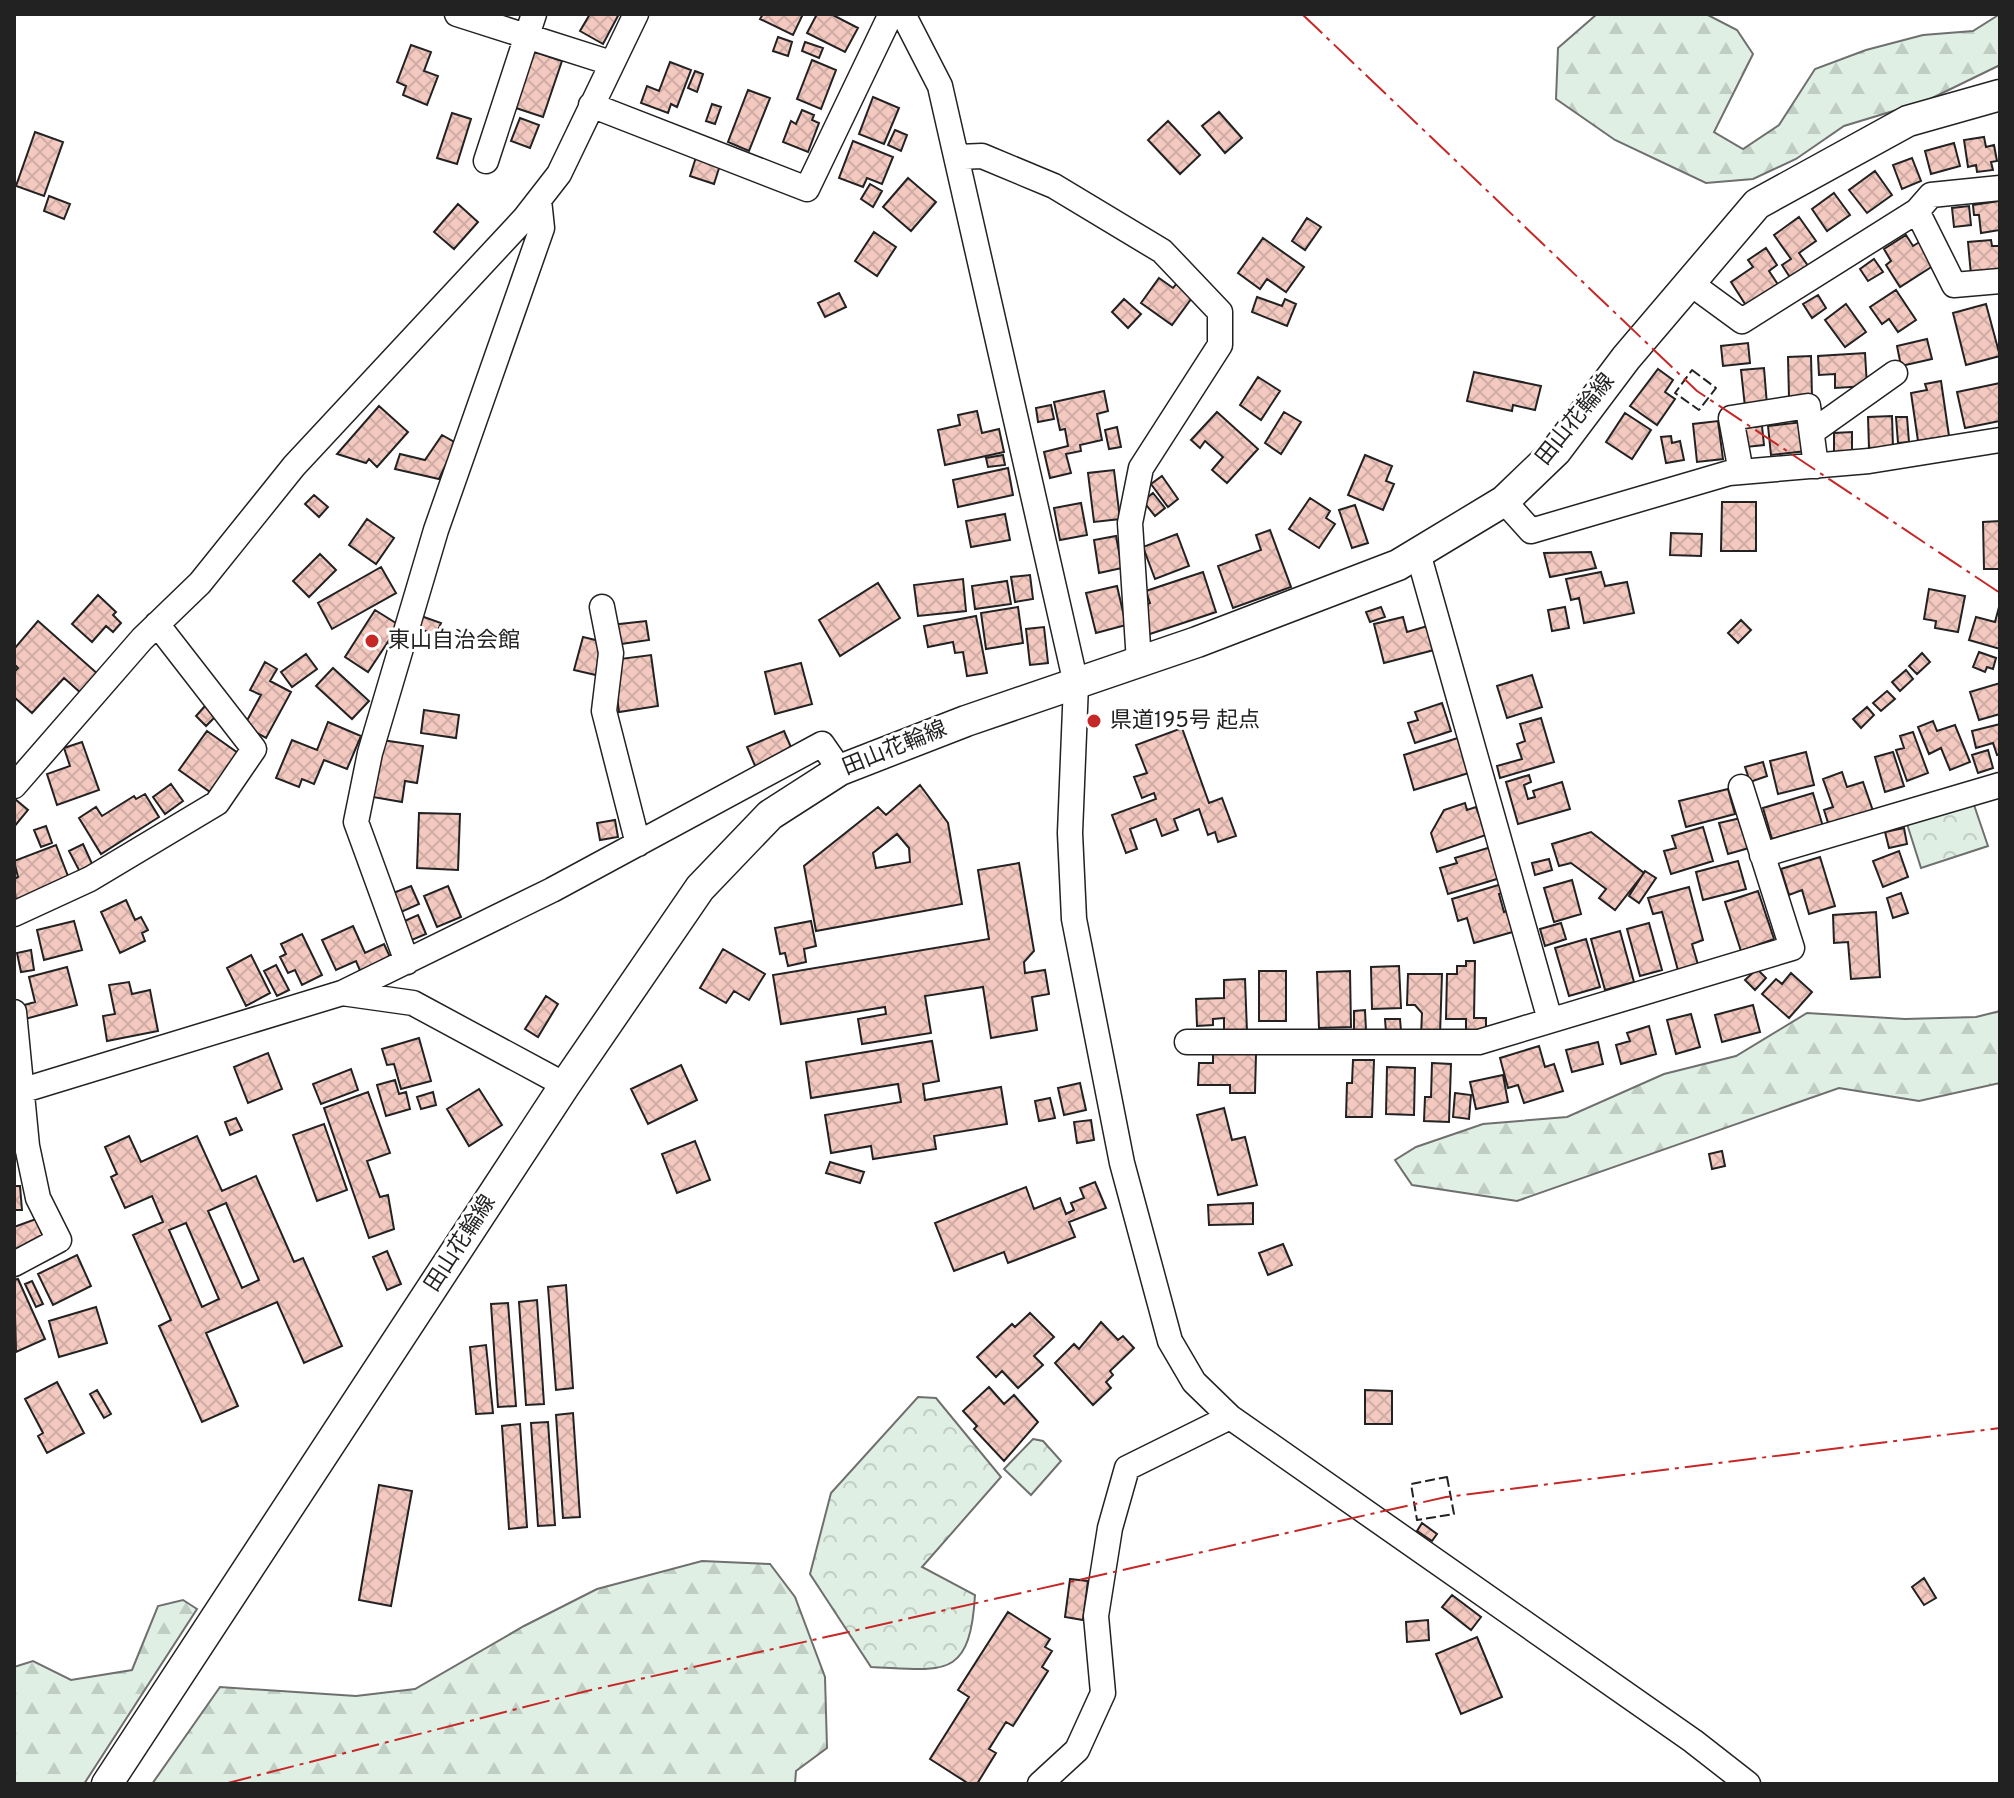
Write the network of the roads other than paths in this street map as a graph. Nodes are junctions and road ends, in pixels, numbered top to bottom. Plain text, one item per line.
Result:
1 (457, 14) edge
2 (636, 14) edge
3 (891, 14) edge
4 (903, 14) edge
5 (531, 26) edge
6 (611, 63) junction
7 (2000, 95) edge
8 (591, 105) junction
9 (958, 157) junction
10 (486, 161) dead end
11 (2000, 188) edge
12 (539, 200) junction
13 (1917, 211) junction
14 (2000, 281) edge
15 (1690, 283) junction
16 (1895, 373) dead end
17 (1812, 432) junction
18 (2000, 440) edge
19 (1816, 466) junction
20 (1741, 472) junction
21 (1504, 501) junction
22 (1418, 553) junction
23 (602, 607) dead end
24 (157, 624) junction
25 (1139, 662) junction
26 (1076, 684) junction
27 (840, 770) junction
28 (2000, 785) edge
29 (14, 786) edge
30 (1741, 787) dead end
31 (638, 844) junction
32 (1762, 855) junction
33 (14, 914) edge
34 (407, 962) junction
35 (342, 993) junction
36 (14, 1012) edge
37 (1550, 1020) junction
38 (1187, 1042) dead end
39 (565, 1085) junction
40 (18, 1091) edge
41 (14, 1264) edge
42 (1230, 1417) junction
43 (107, 1784) edge
44 (1040, 1784) edge
45 (1748, 1784) edge

1 - 5 street
2 - 6 street
3 - 8 street
4 - 9 street
5 - 6 street
5 - 10 street
6 - 8 street
7 - 15 main road, 田山花輪線
8 - 12 street
9 - 25 street
9 - 26 street
11 - 13 street
12 - 24 street
12 - 34 street
13 - 14 street
13 - 15 street
15 - 21 main road, 田山花輪線
16 - 17 street
17 - 19 street
17 - 20 street
18 - 19 street
19 - 20 street
20 - 21 street
21 - 22 main road, 田山花輪線
22 - 25 main road, 田山花輪線
22 - 37 street
23 - 31 street
24 - 29 street
24 - 33 street
25 - 26 main road, 田山花輪線
26 - 27 main road, 田山花輪線
26 - 42 street
27 - 31 street
27 - 39 main road, 田山花輪線
28 - 32 street
30 - 32 street
31 - 34 street
32 - 37 street
34 - 35 street
35 - 39 street
35 - 40 street
36 - 40 street
37 - 38 street
39 - 43 main road, 田山花輪線
40 - 41 street
42 - 44 street
42 - 45 street

